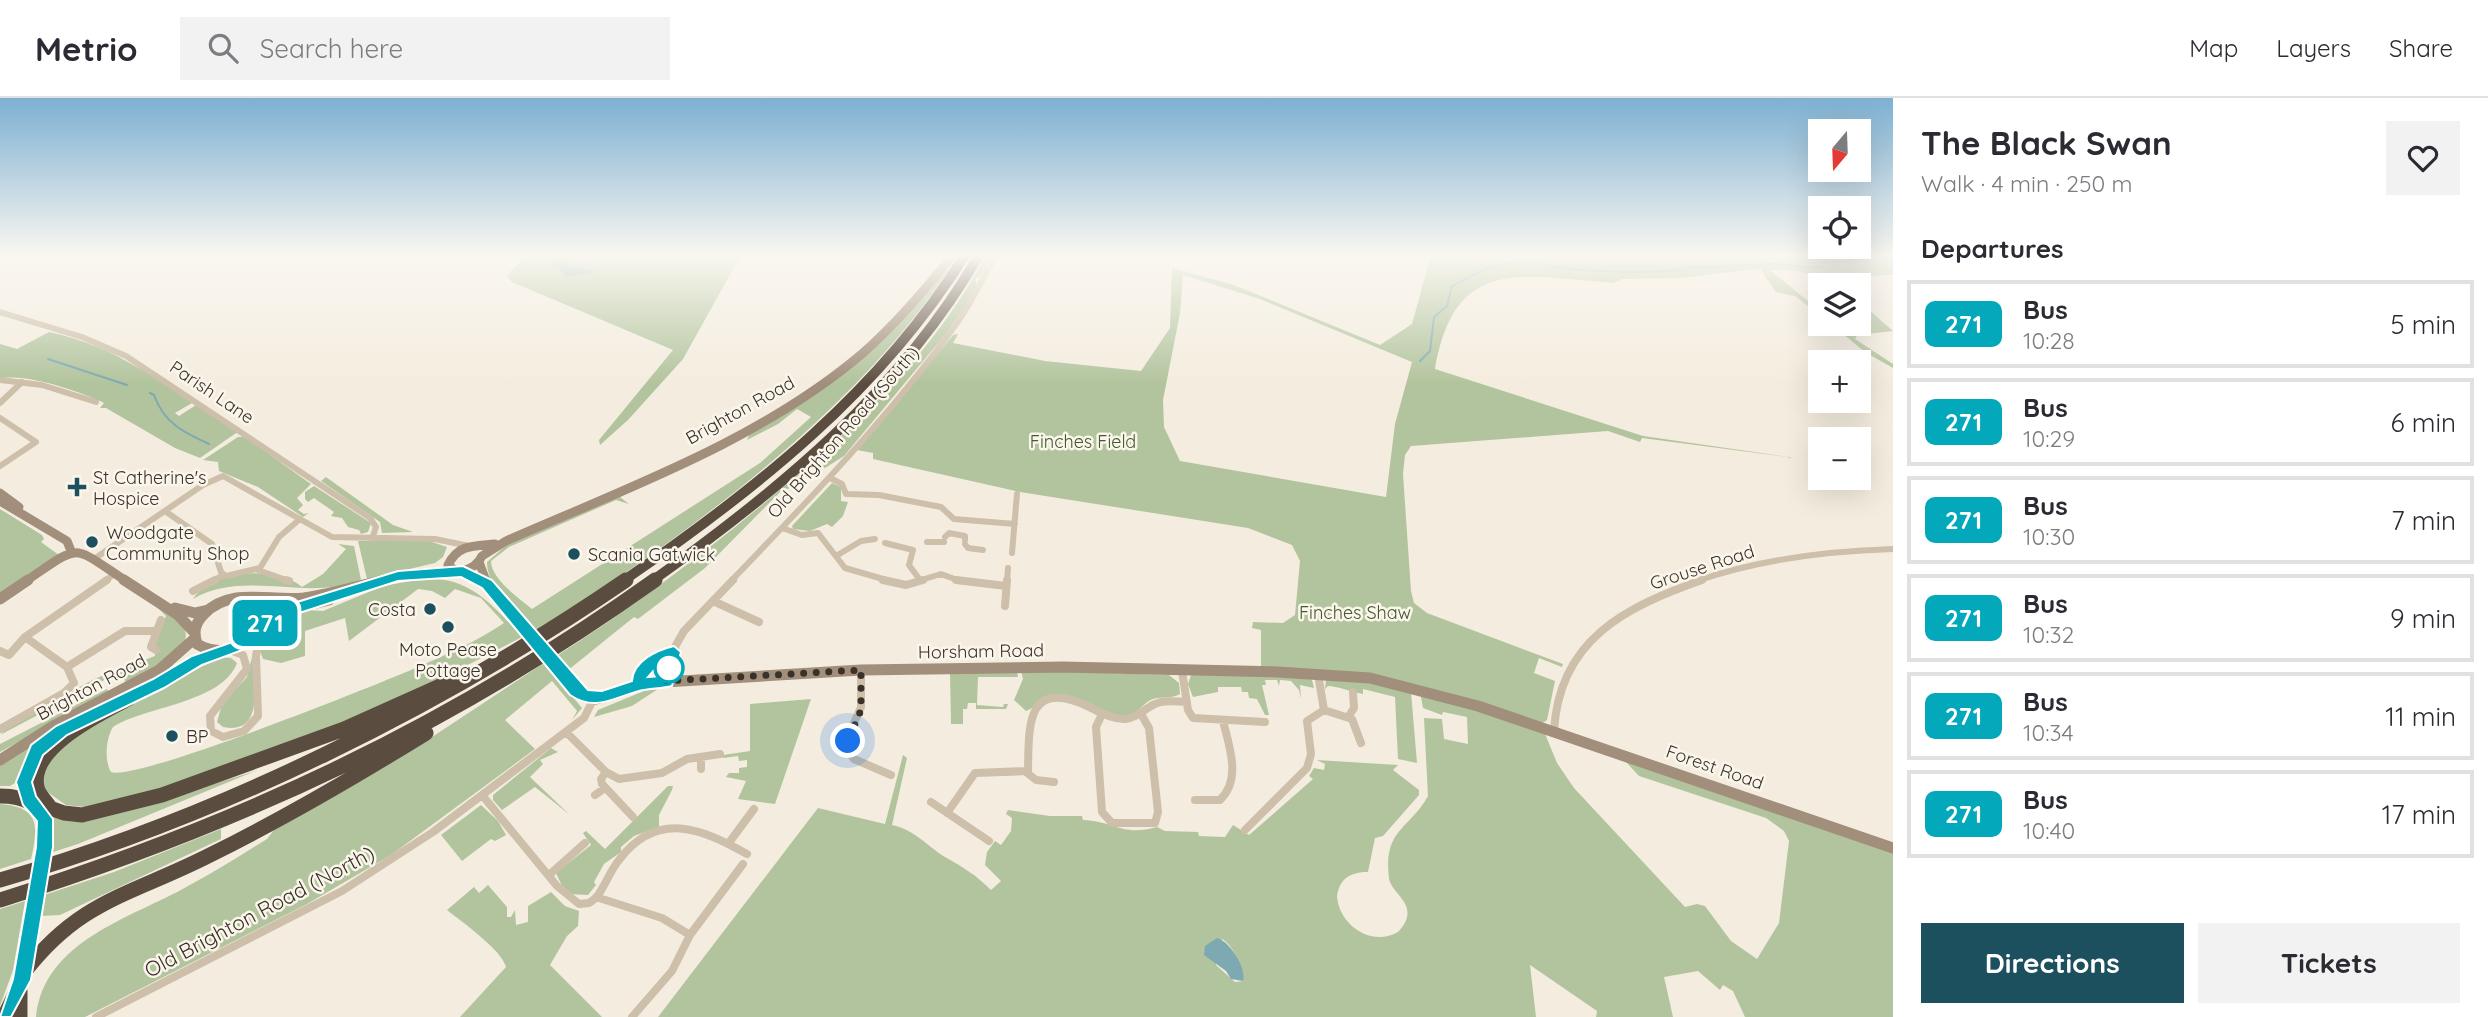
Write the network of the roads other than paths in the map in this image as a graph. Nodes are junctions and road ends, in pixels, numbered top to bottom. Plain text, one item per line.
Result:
1 (917, 298) edge
2 (939, 298) edge
3 (955, 298) edge
4 (972, 298) edge
5 (0, 312) edge
6 (0, 380) edge
7 (22, 381) junction
8 (96, 402) dead end
9 (0, 403) edge
10 (0, 418) edge
11 (0, 466) edge
12 (830, 478) junction
13 (0, 493) edge
14 (1017, 494) dead end
15 (0, 501) edge
16 (165, 511) junction
17 (24, 513) junction
18 (300, 519) junction
19 (957, 520) junction
20 (1015, 524) junction
21 (782, 528) junction
22 (828, 528) dead end
23 (818, 533) junction
24 (950, 536) junction
25 (372, 539) junction
26 (875, 539) dead end
27 (442, 540) junction
28 (506, 541) junction
29 (927, 542) dead end
30 (885, 543) dead end
31 (472, 547) junction
32 (1893, 549) edge
33 (983, 550) dead end
34 (71, 551) junction
35 (1012, 553) dead end
36 (836, 556) junction
37 (449, 557) junction
38 (94, 559) junction
39 (480, 559) junction
40 (1008, 568) dead end
41 (258, 570) junction
42 (460, 571) junction
43 (419, 572) junction
44 (115, 574) junction
45 (224, 575) junction
46 (920, 580) junction
47 (289, 581) dead end
48 (487, 584) junction
49 (1006, 586) junction
50 (362, 587) junction
51 (193, 591) dead end
52 (253, 598) junction
53 (0, 599) edge
54 (713, 601) junction
55 (164, 605) junction
56 (1005, 606) dead end
57 (211, 608) junction
58 (161, 620) dead end
59 (752, 623) dead end
60 (263, 625) junction
61 (157, 631) junction
62 (194, 636) junction
63 (25, 637) junction
64 (156, 650) dead end
65 (521, 650) junction
66 (0, 651) edge
67 (225, 651) junction
68 (674, 652) junction
69 (9, 655) junction
70 (0, 663) edge
71 (67, 667) junction
72 (861, 670) junction
73 (1182, 671) junction
74 (1318, 674) junction
75 (666, 681) junction
76 (636, 686) junction
77 (487, 690) junction
78 (1353, 692) dead end
79 (594, 698) junction
80 (128, 699) junction
81 (1187, 702) junction
82 (1324, 710) junction
83 (1102, 714) junction
84 (1141, 714) junction
85 (1349, 716) junction
86 (1223, 721) junction
87 (1524, 721) joint
88 (1265, 722) dead end
89 (0, 729) edge
90 (1554, 731) junction
91 (566, 732) junction
92 (1361, 743) dead end
93 (719, 754) dead end
94 (701, 757) junction
95 (0, 760) edge
96 (701, 769) dead end
97 (606, 772) junction
98 (1027, 772) junction
99 (891, 775) dead end
100 (1054, 782) dead end
101 (605, 788) junction
102 (482, 795) junction
103 (595, 795) dead end
104 (0, 796) edge
105 (1195, 800) dead end
106 (31, 801) junction
107 (931, 802) dead end
108 (754, 809) dead end
109 (59, 812) junction
110 (947, 813) junction
111 (633, 817) dead end
112 (1245, 830) dead end
113 (989, 841) dead end
114 (585, 843) dead end
115 (728, 844) junction
116 (1893, 848) edge
117 (747, 854) dead end
118 (743, 864) dead end
119 (549, 875) junction
120 (0, 880) edge
121 (596, 897) junction
122 (0, 900) edge
123 (690, 935) junction
124 (23, 977) junction
125 (4, 1017) edge
126 (20, 1017) edge
127 (96, 1017) edge
128 (632, 1017) edge

1 - 28 street, Brighton Road
2 - 65 highway
3 - 77 highway
4 - 12 street, Old Brighton Road (South)
5 - 25 street, Parish Lane
6 - 7 street
7 - 8 street
7 - 9 street
10 - 11 street
12 - 19 street
12 - 21 street, Old Brighton Road (South)
13 - 17 street
14 - 20 street
15 - 17 street
16 - 18 street
16 - 38 street
16 - 45 street
17 - 34 street
18 - 25 street
18 - 41 street
19 - 20 street
19 - 24 street
20 - 35 street
21 - 23 street
21 - 54 street, Old Brighton Road (South)
22 - 23 street
23 - 36 street
24 - 29 street
24 - 33 street
25 - 27 street
26 - 36 street
27 - 31 street
27 - 37 street
28 - 31 street, Brighton Road
28 - 39 street, Brighton Road
30 - 46 street
31 - 37 street, Brighton Road
31 - 39 street
32 - 90 street, Grouse Road
34 - 38 street
34 - 53 street
36 - 46 street
37 - 42 street
37 - 43 street
38 - 44 street
39 - 42 street, Brighton Road
39 - 48 street
40 - 49 street
41 - 45 street
41 - 47 street
42 - 43 street
42 - 48 street
43 - 50 street
44 - 55 street
44 - 63 street
45 - 51 street
46 - 49 street
48 - 79 street, bridge
49 - 56 street
50 - 52 street
50 - 60 street
52 - 57 street
52 - 60 street
54 - 59 street
54 - 68 street, Old Brighton Road (South)
55 - 57 street
55 - 62 street
57 - 62 street
58 - 61 street
60 - 67 street
60 - 67 street
61 - 64 street
61 - 71 street
62 - 67 street
62 - 95 street, Brighton Road
63 - 69 street
63 - 71 street
65 - 109 highway
65 - 120 highway
66 - 69 street
67 - 80 street, Brighton Road
68 - 75 street, Old Brighton Road (South)
68 - 76 street, Old Brighton Road (South)
69 - 70 street
71 - 89 street
72 - 73 street, Horsham Road
72 - 75 street, Horsham Road
72 - 99 street
73 - 74 street, Horsham Road
73 - 81 street
74 - 82 street
74 - 87 street, Horsham Road
75 - 76 street, Horsham Road
76 - 79 street, Horsham Road
77 - 122 highway
77 - 124 highway
78 - 85 street
79 - 91 street, Old Brighton Road (North)
80 - 106 street, Brighton Road
80 - 109 highway
81 - 84 street
81 - 86 street
82 - 85 street
82 - 112 street
83 - 84 street
83 - 84 street
83 - 98 street
85 - 92 street
86 - 88 street
86 - 105 street
87 - 90 street, Forest Road
90 - 116 street, Forest Road
91 - 97 street
91 - 102 street, Old Brighton Road (North)
93 - 94 street
94 - 96 street
94 - 97 street
97 - 101 street
98 - 100 street
98 - 110 street
101 - 103 street
101 - 111 street
102 - 119 street
102 - 127 street, Old Brighton Road (North)
104 - 106 highway
106 - 109 highway
106 - 124 highway, bridge
107 - 110 street
108 - 115 street
110 - 113 street
114 - 119 street
115 - 117 street
115 - 121 street
118 - 123 street
119 - 121 street
121 - 123 street
123 - 128 street
124 - 125 highway
124 - 126 highway

